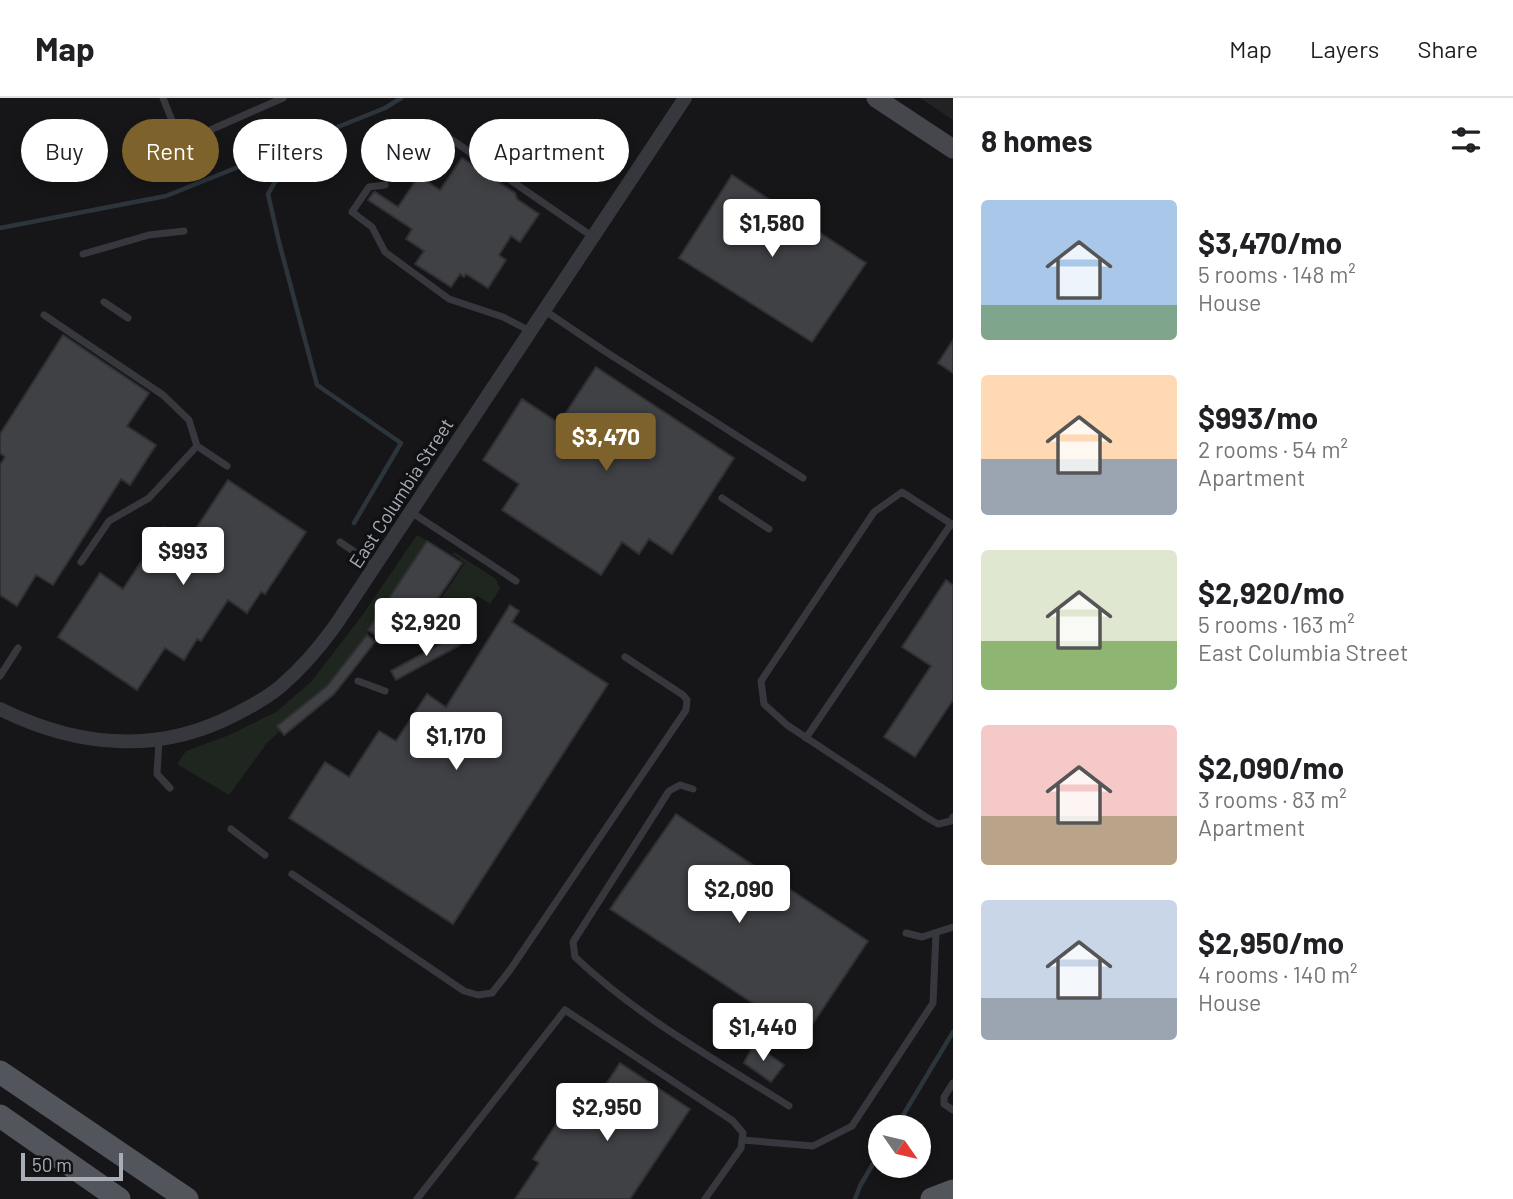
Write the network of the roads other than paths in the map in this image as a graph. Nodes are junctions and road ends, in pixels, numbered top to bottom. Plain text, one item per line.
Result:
1 (163, 98) edge
2 (283, 98) edge
3 (685, 98) edge
4 (876, 98) edge
5 (455, 142) edge
6 (953, 149) edge
7 (385, 185) dead end
8 (184, 231) dead end
9 (593, 237) junction
10 (83, 254) dead end
11 (104, 302) dead end
12 (544, 310) junction
13 (44, 316) dead end
14 (128, 318) dead end
15 (531, 331) junction
16 (197, 446) junction
17 (227, 466) dead end
18 (803, 478) dead end
19 (722, 498) dead end
20 (411, 512) junction
21 (952, 524) edge
22 (769, 529) dead end
23 (340, 542) dead end
24 (81, 562) dead end
25 (375, 566) junction
26 (516, 581) dead end
27 (18, 648) dead end
28 (625, 657) dead end
29 (0, 676) edge
30 (358, 681) dead end
31 (385, 691) dead end
32 (0, 709) edge
33 (806, 738) junction
34 (159, 740) junction
35 (170, 788) dead end
36 (693, 789) dead end
37 (953, 817) edge
38 (232, 829) dead end
39 (265, 855) dead end
40 (292, 874) dead end
41 (953, 927) edge
42 (905, 933) dead end
43 (936, 933) junction
44 (0, 1072) edge
45 (953, 1083) edge
46 (789, 1106) dead end
47 (953, 1110) edge
48 (0, 1116) edge
49 (742, 1140) junction
50 (953, 1191) edge
51 (119, 1199) edge
52 (187, 1199) edge
53 (417, 1199) edge
54 (705, 1199) edge
55 (932, 1199) edge

1 - 2 lane
3 - 9 street, East Columbia Street
4 - 6 main road
5 - 9 lane
7 - 15 lane
8 - 10 lane
9 - 12 street, East Columbia Street
11 - 14 lane
12 - 15 street, East Columbia Street
12 - 18 lane
13 - 16 lane
15 - 20 street, East Columbia Street
16 - 17 lane
16 - 24 lane
19 - 22 lane
20 - 25 street, East Columbia Street
20 - 26 lane
21 - 33 lane
21 - 33 lane
23 - 25 lane
25 - 34 street, East Columbia Street
27 - 29 lane
28 - 40 lane
30 - 31 lane
32 - 34 street, East Columbia Street
33 - 37 lane
34 - 35 lane
36 - 46 lane
38 - 39 lane
41 - 43 lane
42 - 43 lane
43 - 49 lane
44 - 52 main road
45 - 47 lane
48 - 51 main road
49 - 53 lane
49 - 54 lane
50 - 55 main road

